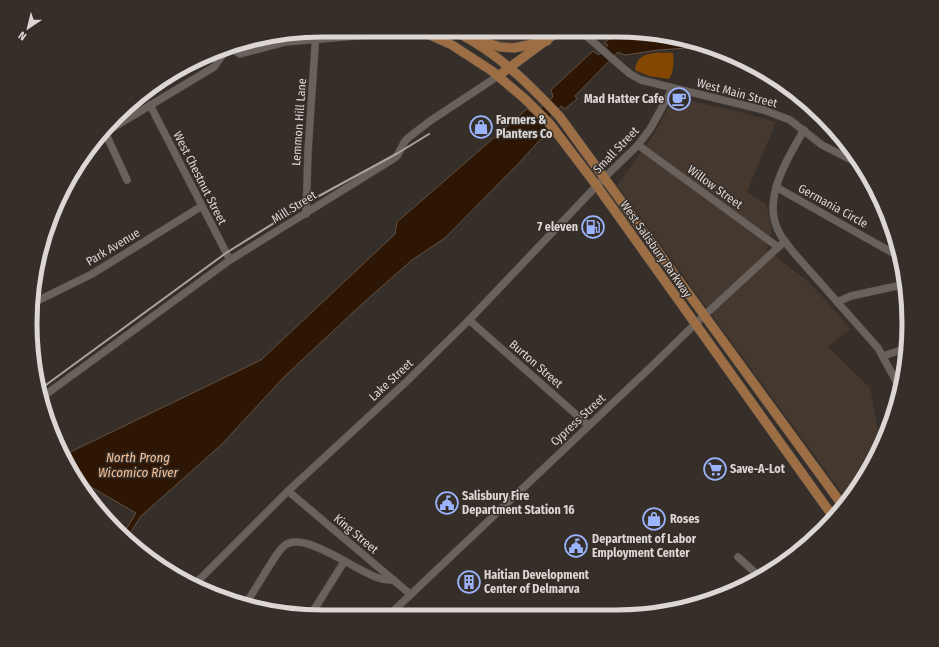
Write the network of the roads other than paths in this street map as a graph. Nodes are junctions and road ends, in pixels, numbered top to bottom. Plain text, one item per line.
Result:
1 (349, 37) edge
2 (436, 37) edge
3 (548, 37) edge
4 (550, 37) edge
5 (588, 37) edge
6 (467, 38) joint
7 (316, 40) junction
8 (235, 51) edge
9 (222, 56) edge
10 (510, 68) junction
11 (498, 76) junction
12 (673, 88) junction
13 (150, 105) junction
14 (131, 112) edge
15 (134, 115) junction
16 (117, 125) edge
17 (804, 130) junction
18 (105, 139) edge
19 (638, 145) junction
20 (851, 160) edge
21 (604, 178) junction
22 (127, 180) dead end
23 (597, 186) junction
24 (776, 187) junction
25 (202, 206) junction
26 (306, 214) junction
27 (785, 241) junction
28 (778, 247) junction
29 (892, 251) edge
30 (230, 260) junction
31 (900, 285) edge
32 (38, 300) edge
33 (837, 302) junction
34 (705, 315) junction
35 (469, 320) junction
36 (695, 324) junction
37 (901, 350) edge
38 (883, 356) junction
39 (896, 380) edge
40 (46, 395) edge
41 (588, 426) junction
42 (288, 491) junction
43 (840, 502) edge
44 (830, 513) edge
45 (738, 557) dead end
46 (344, 562) junction
47 (757, 573) edge
48 (394, 580) junction
49 (199, 581) edge
50 (410, 594) junction
51 (248, 600) edge
52 (314, 609) edge
53 (394, 610) edge

1 - 7 street
2 - 11 main road, West Salisbury Parkway
3 - 6 main road
4 - 10 main road, Mill Street
5 - 12 street, West Main Street
6 - 10 main road, West Salisbury Parkway
7 - 8 street
7 - 26 street, Lemmon Hill Lane
9 - 13 street
10 - 11 main road, Mill Street
10 - 21 main road, West Salisbury Parkway
11 - 23 main road, West Salisbury Parkway
11 - 26 street, Mill Street
12 - 17 street, West Main Street
12 - 19 street, Small Street
13 - 15 street
13 - 25 street, West Chestnut Street
14 - 15 street
15 - 16 street
17 - 20 street, West Main Street
17 - 24 street
18 - 22 street
19 - 21 street, Small Street
19 - 28 street, Willow Street
21 - 23 street, Small Street
21 - 34 main road, West Salisbury Parkway
23 - 35 street, Lake Street
23 - 36 main road, West Salisbury Parkway
24 - 27 street
24 - 29 street, Germania Circle
25 - 30 street, West Chestnut Street
25 - 32 street, Park Avenue
26 - 30 street, Mill Street
27 - 28 street, Cypress Street
27 - 33 street
28 - 34 street, Cypress Street
30 - 40 street, Mill Street
31 - 33 street
33 - 38 street
34 - 36 street, Cypress Street
34 - 43 main road, West Salisbury Parkway
35 - 41 street, Burton Street
35 - 42 street, Lake Street
36 - 41 street, Cypress Street
36 - 44 main road, West Salisbury Parkway
37 - 38 street
38 - 39 street
41 - 50 street, Cypress Street
42 - 48 street, King Street
42 - 49 street, Lake Street
45 - 47 street
46 - 48 street
46 - 51 street
46 - 52 street
48 - 50 street, King Street
50 - 53 street, Cypress Street

